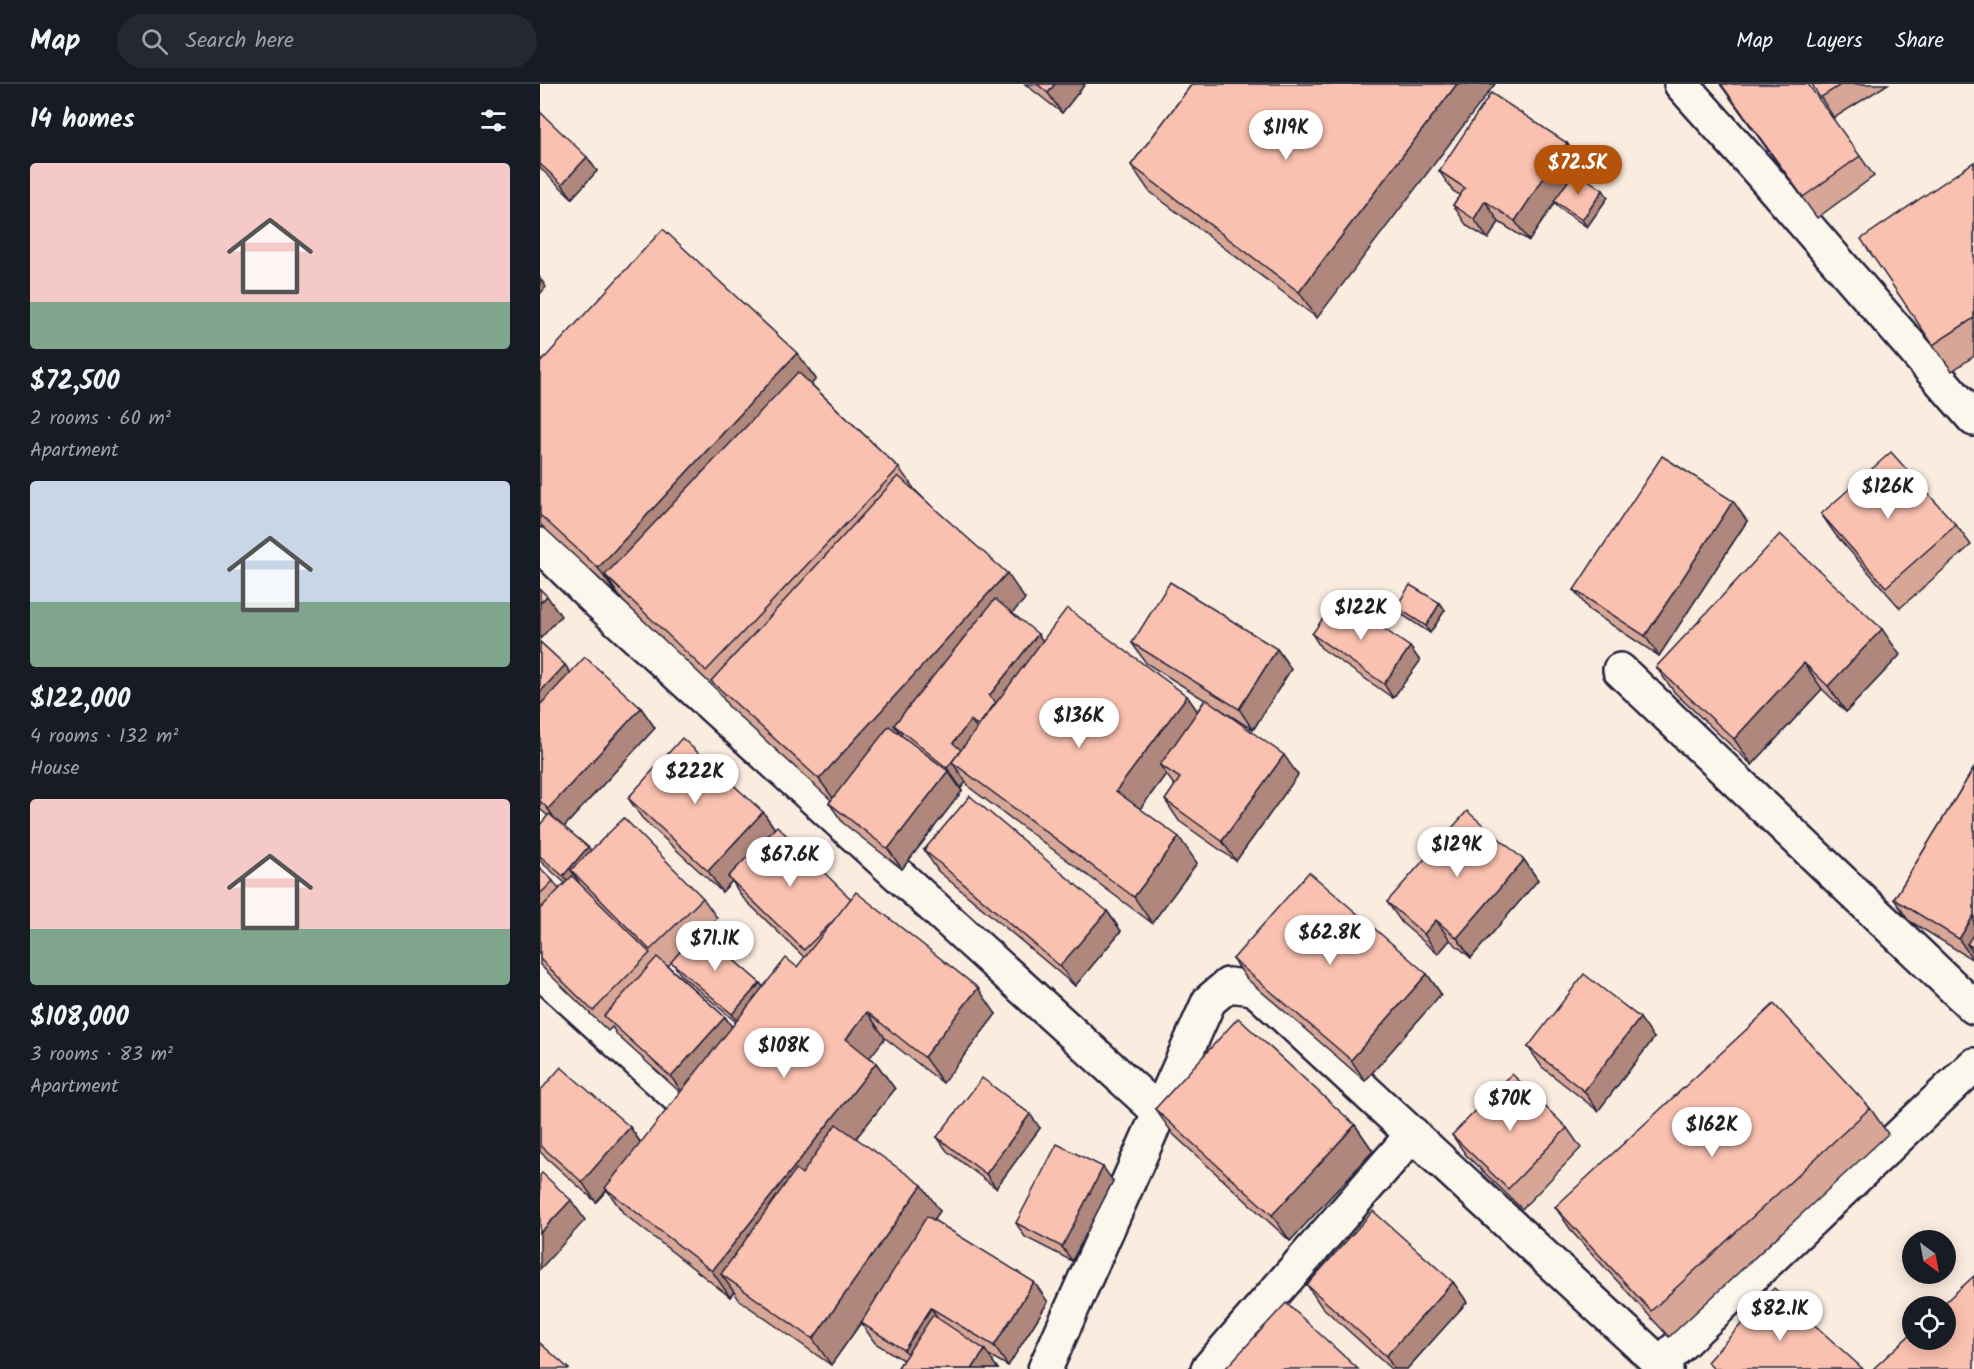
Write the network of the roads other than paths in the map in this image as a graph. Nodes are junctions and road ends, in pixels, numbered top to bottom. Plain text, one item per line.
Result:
1 (1681, 84) edge
2 (1962, 386) edge
3 (1974, 419) edge
4 (540, 545) edge
5 (1620, 670) dead end
6 (540, 971) edge
7 (1974, 1007) edge
8 (1974, 1065) edge
9 (688, 1106) edge
10 (1158, 1111) junction
11 (1413, 1134) junction
12 (1663, 1366) edge
13 (1046, 1369) edge
14 (1208, 1369) edge

1 - 2 street
2 - 3 street
4 - 10 street
5 - 7 street
6 - 9 street
8 - 12 street
10 - 11 street
10 - 13 street
11 - 12 street
11 - 14 street

